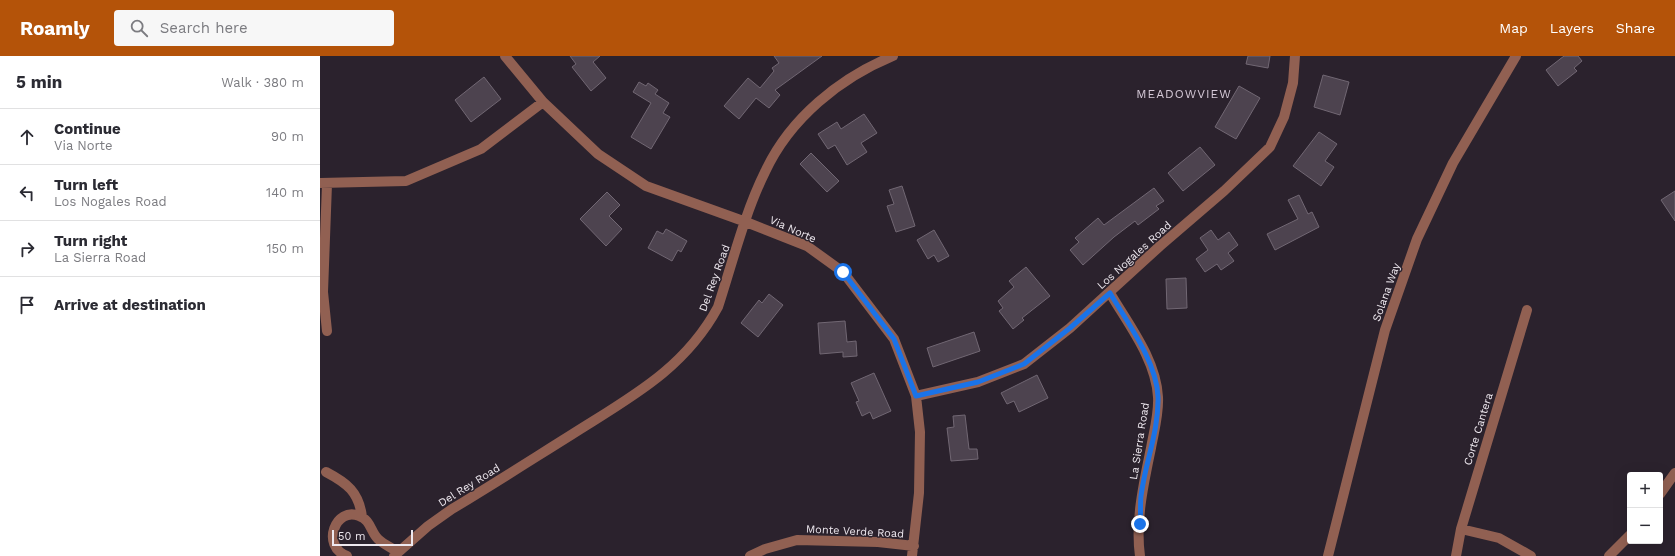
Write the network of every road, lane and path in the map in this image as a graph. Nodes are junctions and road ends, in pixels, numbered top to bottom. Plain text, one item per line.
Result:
1 (505, 56) edge
2 (894, 56) edge
3 (1295, 56) edge
4 (1516, 56) edge
5 (543, 102) junction
6 (323, 183) edge
7 (746, 222) junction
8 (1110, 293) junction
9 (1527, 310) dead end
10 (327, 331) dead end
11 (916, 396) junction
12 (326, 472) dead end
13 (1675, 472) edge
14 (1663, 490) edge
15 (362, 517) junction
16 (1461, 528) junction
17 (1627, 538) edge
18 (913, 551) edge
19 (396, 554) edge
20 (347, 556) edge
21 (750, 556) edge
22 (1140, 556) edge
23 (1328, 556) edge
24 (1456, 556) edge
25 (1531, 556) edge
26 (1609, 556) edge

1 - 5 street, Via Norte
2 - 7 street, Del Rey Road
3 - 8 street, Los Nogales Road
4 - 23 street, Solana Way
5 - 6 street
5 - 7 street, Via Norte
6 - 10 street
7 - 11 street, Via Norte
7 - 19 street, Del Rey Road
8 - 11 street, Los Nogales Road
8 - 22 street, La Sierra Road
9 - 16 street, Corte Cantera
11 - 18 street, Via Norte
12 - 15 street
13 - 14 street
15 - 19 street
15 - 20 street
16 - 24 street, Corte Cantera
16 - 25 street
17 - 26 street
18 - 21 street, Monte Verde Road

